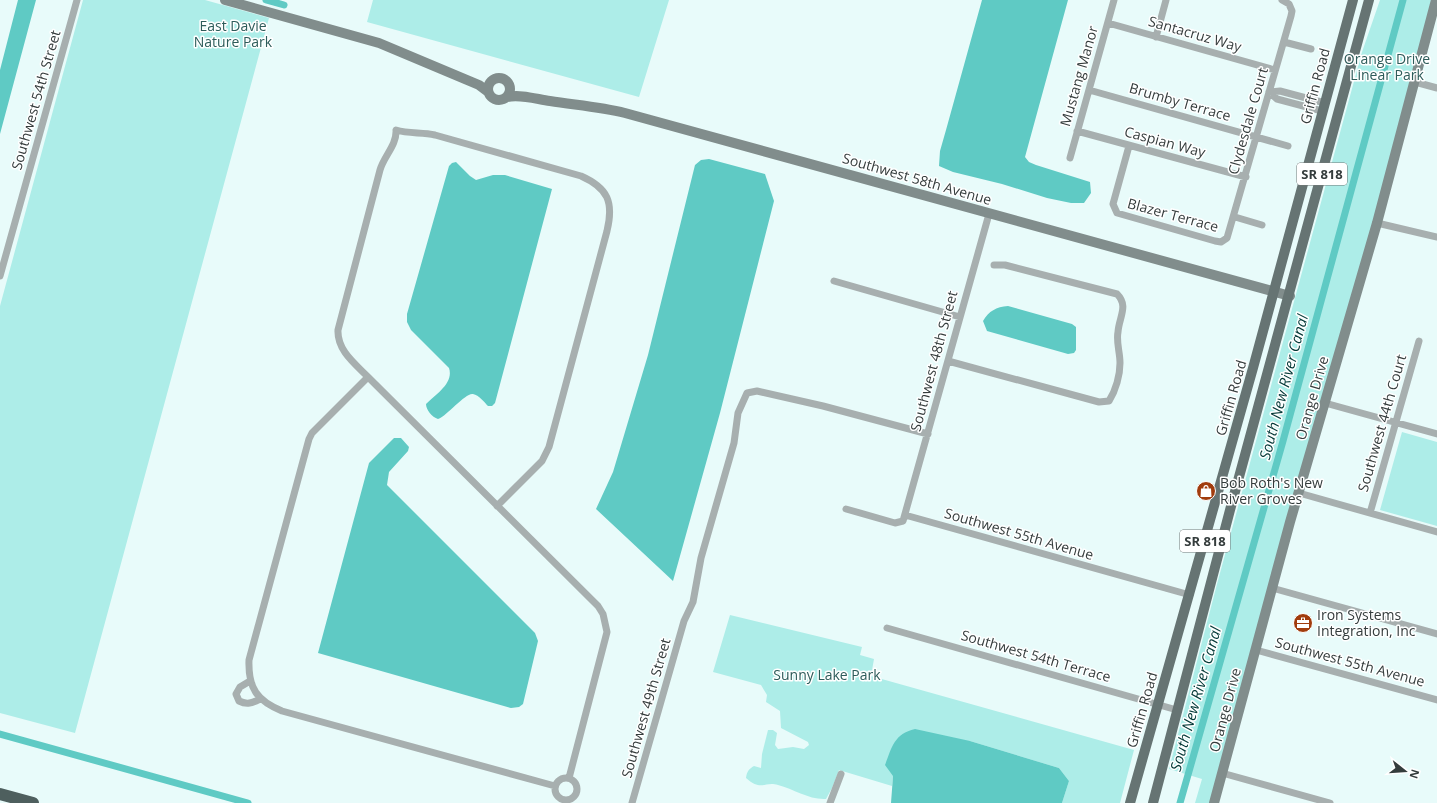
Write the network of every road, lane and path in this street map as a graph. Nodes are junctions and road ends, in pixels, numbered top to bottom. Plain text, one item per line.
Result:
1 (77, 0) edge
2 (225, 0) edge
3 (1114, 0) edge
4 (1166, 0) edge
5 (1282, 0) edge
6 (1353, 0) edge
7 (1369, 0) edge
8 (1436, 0) edge
9 (1108, 23) junction
10 (1156, 36) junction
11 (1284, 42) junction
12 (1311, 49) dead end
13 (1275, 70) junction
14 (462, 77) junction
15 (492, 79) junction
16 (1416, 82) junction
17 (509, 84) junction
18 (1437, 88) edge
19 (1089, 90) junction
20 (488, 91) junction
21 (1269, 92) junction
22 (506, 97) junction
23 (535, 98) junction
24 (1324, 107) junction
25 (1077, 131) junction
26 (1257, 137) junction
27 (1129, 146) junction
28 (1288, 146) dead end
29 (1070, 158) dead end
30 (1246, 177) junction
31 (1318, 189) junction
32 (989, 214) junction
33 (1235, 217) junction
34 (1377, 223) junction
35 (1262, 225) dead end
36 (1437, 237) edge
37 (1225, 240) joint
38 (994, 265) dead end
39 (0, 276) edge
40 (834, 281) dead end
41 (1275, 292) junction
42 (1290, 296) junction
43 (960, 317) junction
44 (1419, 341) dead end
45 (948, 361) junction
46 (368, 377) junction
47 (1325, 403) junction
48 (1395, 423) junction
49 (928, 434) junction
50 (1437, 434) edge
51 (1231, 448) junction
52 (1241, 470) junction
53 (1224, 475) junction
54 (1299, 493) junction
55 (497, 506) junction
56 (846, 509) dead end
57 (1230, 510) junction
58 (1370, 512) junction
59 (905, 515) junction
60 (1437, 532) edge
61 (1272, 588) junction
62 (1190, 595) junction
63 (887, 628) dead end
64 (1437, 634) edge
65 (1256, 650) junction
66 (250, 682) junction
67 (260, 699) junction
68 (1437, 700) edge
69 (1158, 705) junction
70 (1177, 710) junction
71 (1222, 773) junction
72 (841, 774) dead end
73 (568, 778) junction
74 (555, 786) junction
75 (0, 794) edge
76 (562, 801) edge
77 (33, 803) edge
78 (632, 803) edge
79 (830, 803) edge
80 (1130, 803) edge
81 (1153, 803) edge
82 (1214, 803) edge
83 (1330, 803) edge

1 - 39 street, Southwest 54th Street
2 - 14 street
3 - 9 street, Mustang Manor
4 - 10 street
5 - 11 street, Clydesdale Court
6 - 24 main road, Griffin Road / SR 818
7 - 31 main road, Griffin Road / SR 818
8 - 16 street, Orange Drive
9 - 10 street, Santacruz Way
9 - 19 street, Mustang Manor
10 - 13 street, Santacruz Way
11 - 12 street
11 - 13 street, Clydesdale Court
13 - 21 street, Clydesdale Court
14 - 15 street
14 - 20 street
15 - 17 street
15 - 20 street
16 - 18 street
16 - 34 street, Orange Drive
17 - 22 street
17 - 23 street, Southwest 58th Avenue
19 - 25 street, Mustang Manor
19 - 26 street, Brumby Terrace
20 - 22 street
21 - 24 street
21 - 26 street, Clydesdale Court
22 - 23 street, Southwest 58th Avenue
23 - 32 street, Southwest 58th Avenue
24 - 31 main road
24 - 41 main road, Griffin Road / SR 818
25 - 27 street, Caspian Way
25 - 29 street, Mustang Manor
26 - 28 street, Brumby Terrace
26 - 30 street, Clydesdale Court
27 - 30 street, Caspian Way
27 - 37 street, Blazer Terrace
30 - 33 street, Clydesdale Court
31 - 42 main road, Griffin Road / SR 818
32 - 41 street, Southwest 58th Avenue
32 - 43 street, Southwest 48th Street
33 - 35 street
33 - 37 street, Clydesdale Court
34 - 36 street
34 - 47 street, Orange Drive
38 - 45 street
40 - 43 street
41 - 42 street, Southwest 58th Avenue
41 - 51 main road, Griffin Road / SR 818
42 - 52 main road, Griffin Road / SR 818
43 - 45 street, Southwest 48th Street
44 - 48 street, Southwest 44th Court
45 - 49 street, Southwest 48th Street
46 - 55 street
46 - 55 street
46 - 66 street
47 - 48 street
47 - 54 street, Orange Drive
48 - 50 street
48 - 58 street, Southwest 44th Court
49 - 59 street, Southwest 48th Street
49 - 78 street, Southwest 49th Street
51 - 52 main road
51 - 53 main road, Griffin Road / SR 818
52 - 57 main road, Griffin Road / SR 818
53 - 57 main road
53 - 62 main road, Griffin Road / SR 818
54 - 58 street
54 - 61 street, Orange Drive
55 - 73 street
56 - 59 street
57 - 70 main road, Griffin Road / SR 818
58 - 60 street
59 - 62 street, Southwest 55th Avenue
61 - 64 street
61 - 65 street, Orange Drive
62 - 69 main road, Griffin Road / SR 818
63 - 69 street, Southwest 54th Terrace
65 - 68 street, Southwest 55th Avenue
65 - 71 street, Orange Drive
66 - 67 street
66 - 67 street
67 - 74 street
69 - 70 street, Southwest 54th Terrace
69 - 80 main road, Griffin Road / SR 818
70 - 81 main road, Griffin Road / SR 818
71 - 82 street, Orange Drive
71 - 83 street
72 - 79 street
73 - 74 street
73 - 76 street
74 - 76 street
75 - 77 highway

